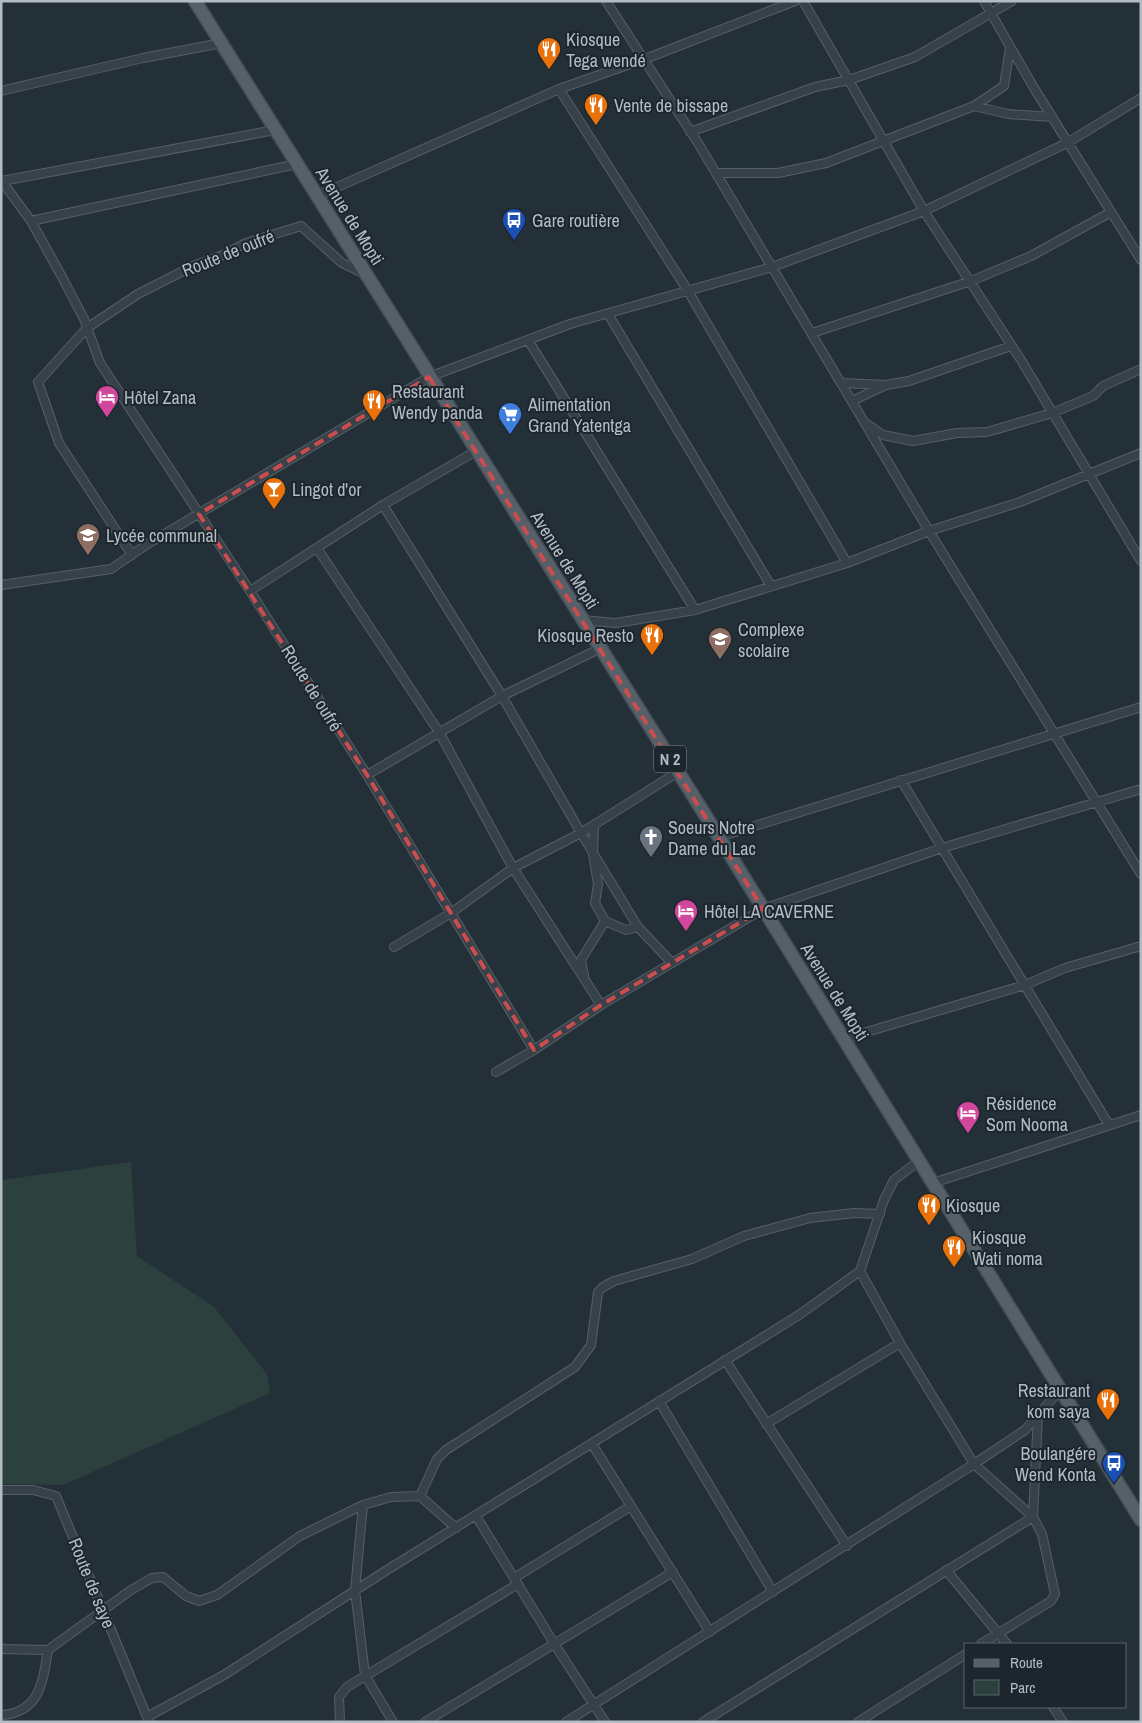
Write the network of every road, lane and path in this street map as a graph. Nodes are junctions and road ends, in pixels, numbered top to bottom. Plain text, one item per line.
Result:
1 (196, 1) edge
2 (606, 1) edge
3 (795, 1) edge
4 (803, 1) edge
5 (984, 1) edge
6 (1012, 1) edge
7 (991, 15) junction
8 (222, 43) junction
9 (1010, 48) junction
10 (645, 59) junction
11 (850, 80) junction
12 (559, 89) junction
13 (1, 91) edge
14 (1141, 98) edge
15 (974, 106) junction
16 (1052, 117) junction
17 (275, 130) junction
18 (690, 132) junction
19 (884, 141) junction
20 (1068, 143) junction
21 (297, 164) junction
22 (716, 173) junction
23 (2, 180) edge
24 (317, 196) junction
25 (924, 210) junction
26 (1110, 212) junction
27 (31, 221) junction
28 (1141, 260) edge
29 (772, 267) junction
30 (365, 274) junction
31 (971, 281) junction
32 (688, 290) junction
33 (608, 314) junction
34 (87, 328) junction
35 (812, 333) junction
36 (528, 340) junction
37 (1011, 346) junction
38 (1141, 369) edge
39 (429, 377) junction
40 (842, 383) junction
41 (886, 385) junction
42 (852, 401) junction
43 (1052, 414) junction
44 (865, 422) junction
45 (476, 451) junction
46 (1141, 452) edge
47 (1088, 475) junction
48 (383, 505) junction
49 (199, 514) junction
50 (929, 531) junction
51 (317, 548) junction
52 (132, 555) junction
53 (1141, 561) edge
54 (847, 563) junction
55 (1, 585) edge
56 (771, 586) junction
57 (250, 591) junction
58 (695, 610) junction
59 (582, 620) junction
60 (599, 649) junction
61 (502, 696) junction
62 (1141, 707) edge
63 (439, 732) junction
64 (1055, 734) junction
65 (678, 772) junction
66 (367, 775) junction
67 (901, 780) junction
68 (1141, 789) edge
69 (1096, 801) junction
70 (594, 825) junction
71 (581, 833) junction
72 (719, 837) junction
73 (942, 848) junction
74 (593, 854) junction
75 (513, 868) junction
76 (1141, 874) edge
77 (763, 909) junction
78 (451, 913) junction
79 (605, 922) junction
80 (638, 928) junction
81 (1141, 946) edge
82 (394, 947) dead end
83 (672, 963) junction
84 (584, 980) junction
85 (1025, 985) junction
86 (601, 1005) junction
87 (843, 1039) junction
88 (534, 1050) junction
89 (496, 1072) dead end
90 (1141, 1115) edge
91 (1109, 1125) junction
92 (920, 1160) junction
93 (933, 1183) junction
94 (880, 1214) junction
95 (860, 1271) junction
96 (900, 1343) junction
97 (725, 1360) junction
98 (1060, 1390) junction
99 (659, 1401) junction
100 (1038, 1415) junction
101 (766, 1424) junction
102 (592, 1444) junction
103 (974, 1464) junction
104 (1, 1490) edge
105 (420, 1496) junction
106 (363, 1505) junction
107 (631, 1506) junction
108 (476, 1516) junction
109 (1033, 1517) junction
110 (1141, 1520) edge
111 (456, 1528) junction
112 (847, 1546) junction
113 (946, 1570) junction
114 (673, 1572) junction
115 (516, 1581) junction
116 (355, 1590) junction
117 (773, 1592) junction
118 (103, 1610) junction
119 (710, 1632) junction
120 (997, 1634) junction
121 (983, 1643) edge
122 (1006, 1643) edge
123 (555, 1645) junction
124 (1, 1649) edge
125 (48, 1650) junction
126 (964, 1655) edge
127 (365, 1675) junction
128 (595, 1705) junction
129 (1054, 1708) edge
130 (1, 1715) edge
131 (148, 1719) edge
132 (340, 1722) edge
133 (393, 1722) edge
134 (425, 1722) edge
135 (566, 1722) edge
136 (605, 1722) edge
137 (703, 1722) edge
138 (858, 1722) edge
139 (1063, 1722) edge

1 - 8 main road, Avenue de Mopti / N 2
2 - 10 street
3 - 10 street
4 - 11 street
5 - 7 street
6 - 7 street
7 - 9 street
7 - 11 street
8 - 13 street
8 - 17 main road, Avenue de Mopti / N 2
9 - 15 street
9 - 16 street
10 - 12 street
10 - 18 street
11 - 18 street
11 - 19 street
12 - 24 street
12 - 32 street
14 - 20 street
15 - 16 street
15 - 19 street
16 - 20 street
17 - 21 main road, Avenue de Mopti / N 2
17 - 23 street
18 - 22 street
19 - 22 street
19 - 25 street
20 - 25 street
20 - 26 street
21 - 24 main road, Avenue de Mopti / N 2
21 - 27 street
22 - 29 street
23 - 27 street, Route de oufré
24 - 30 main road, Avenue de Mopti / N 2
25 - 29 street
25 - 31 street
26 - 28 street
26 - 31 street
27 - 34 street, Route de oufré
29 - 32 street
29 - 35 street
30 - 34 street, Route de oufré
30 - 39 main road, Avenue de Mopti / N 2
31 - 35 street
31 - 37 street
32 - 33 street
32 - 54 street
33 - 36 street
33 - 56 street
34 - 49 street, Route de oufré
34 - 52 street, Route de oufré
35 - 40 street
36 - 39 street
36 - 58 street
37 - 41 street
37 - 43 street
38 - 43 street
39 - 45 main road, Avenue de Mopti / N 2
39 - 49 street
40 - 41 street
40 - 42 street
41 - 42 street
42 - 44 street
43 - 44 street
43 - 47 street
44 - 50 street
45 - 48 street
45 - 59 main road, Avenue de Mopti / N 2
46 - 47 street
47 - 50 street
47 - 53 street
48 - 51 street
48 - 61 street
49 - 52 street
49 - 57 street, Route de oufré
50 - 54 street
50 - 64 street
51 - 57 street
51 - 63 street
52 - 55 street
54 - 56 street
56 - 58 street
57 - 66 street, Route de oufré
58 - 59 street
59 - 60 main road, Avenue de Mopti / N 2
60 - 61 street
60 - 65 main road, Avenue de Mopti / N 2
61 - 63 street
61 - 71 street
62 - 64 street
63 - 66 street
63 - 75 street
64 - 67 street
64 - 69 street
65 - 70 street
65 - 72 main road, Avenue de Mopti / N 2
66 - 78 street, Route de oufré
67 - 72 street
67 - 73 street
68 - 69 street
69 - 73 street
69 - 76 street
70 - 71 street
70 - 74 street
71 - 74 street
71 - 75 street
72 - 77 main road, Avenue de Mopti / N 2
73 - 77 street
73 - 85 street
74 - 79 street
74 - 80 street
75 - 78 street
75 - 84 street
77 - 83 street
77 - 87 main road, Avenue de Mopti / N 2
78 - 82 street
78 - 88 street, Route de oufré
79 - 80 street
79 - 84 street
80 - 83 street
81 - 85 street
83 - 86 street
84 - 86 street
85 - 87 street
85 - 91 street
86 - 88 street
87 - 92 main road, Avenue de Mopti / N 2
88 - 89 street
90 - 91 street
91 - 93 street
92 - 93 main road, Avenue de Mopti / N 2
92 - 94 street
93 - 98 main road, Avenue de Mopti / N 2
94 - 95 street
94 - 105 street
95 - 96 street
95 - 97 street
96 - 101 street
96 - 103 street
97 - 99 street
97 - 101 street
98 - 100 street
98 - 110 main road, Avenue de Mopti / N 2
99 - 102 street
99 - 117 street
100 - 103 street
100 - 109 street
101 - 112 street
102 - 107 street
102 - 108 street
103 - 109 street
103 - 112 street
104 - 118 street, Route de saye
105 - 106 street
105 - 111 street
106 - 116 street
106 - 118 street
107 - 114 street
107 - 115 street
108 - 111 street
108 - 115 street
109 - 113 street
109 - 120 street
111 - 116 street
112 - 117 street
113 - 120 street
113 - 137 street
114 - 119 street
114 - 123 street
115 - 123 street
115 - 127 street
116 - 127 street
116 - 131 street
117 - 119 street
118 - 125 street
118 - 131 street, Route de saye
119 - 128 street
120 - 121 street
120 - 122 street
123 - 128 street
123 - 134 street
124 - 125 street
125 - 130 street
126 - 138 street
127 - 132 street
127 - 133 street
128 - 135 street
128 - 136 street
129 - 139 street

